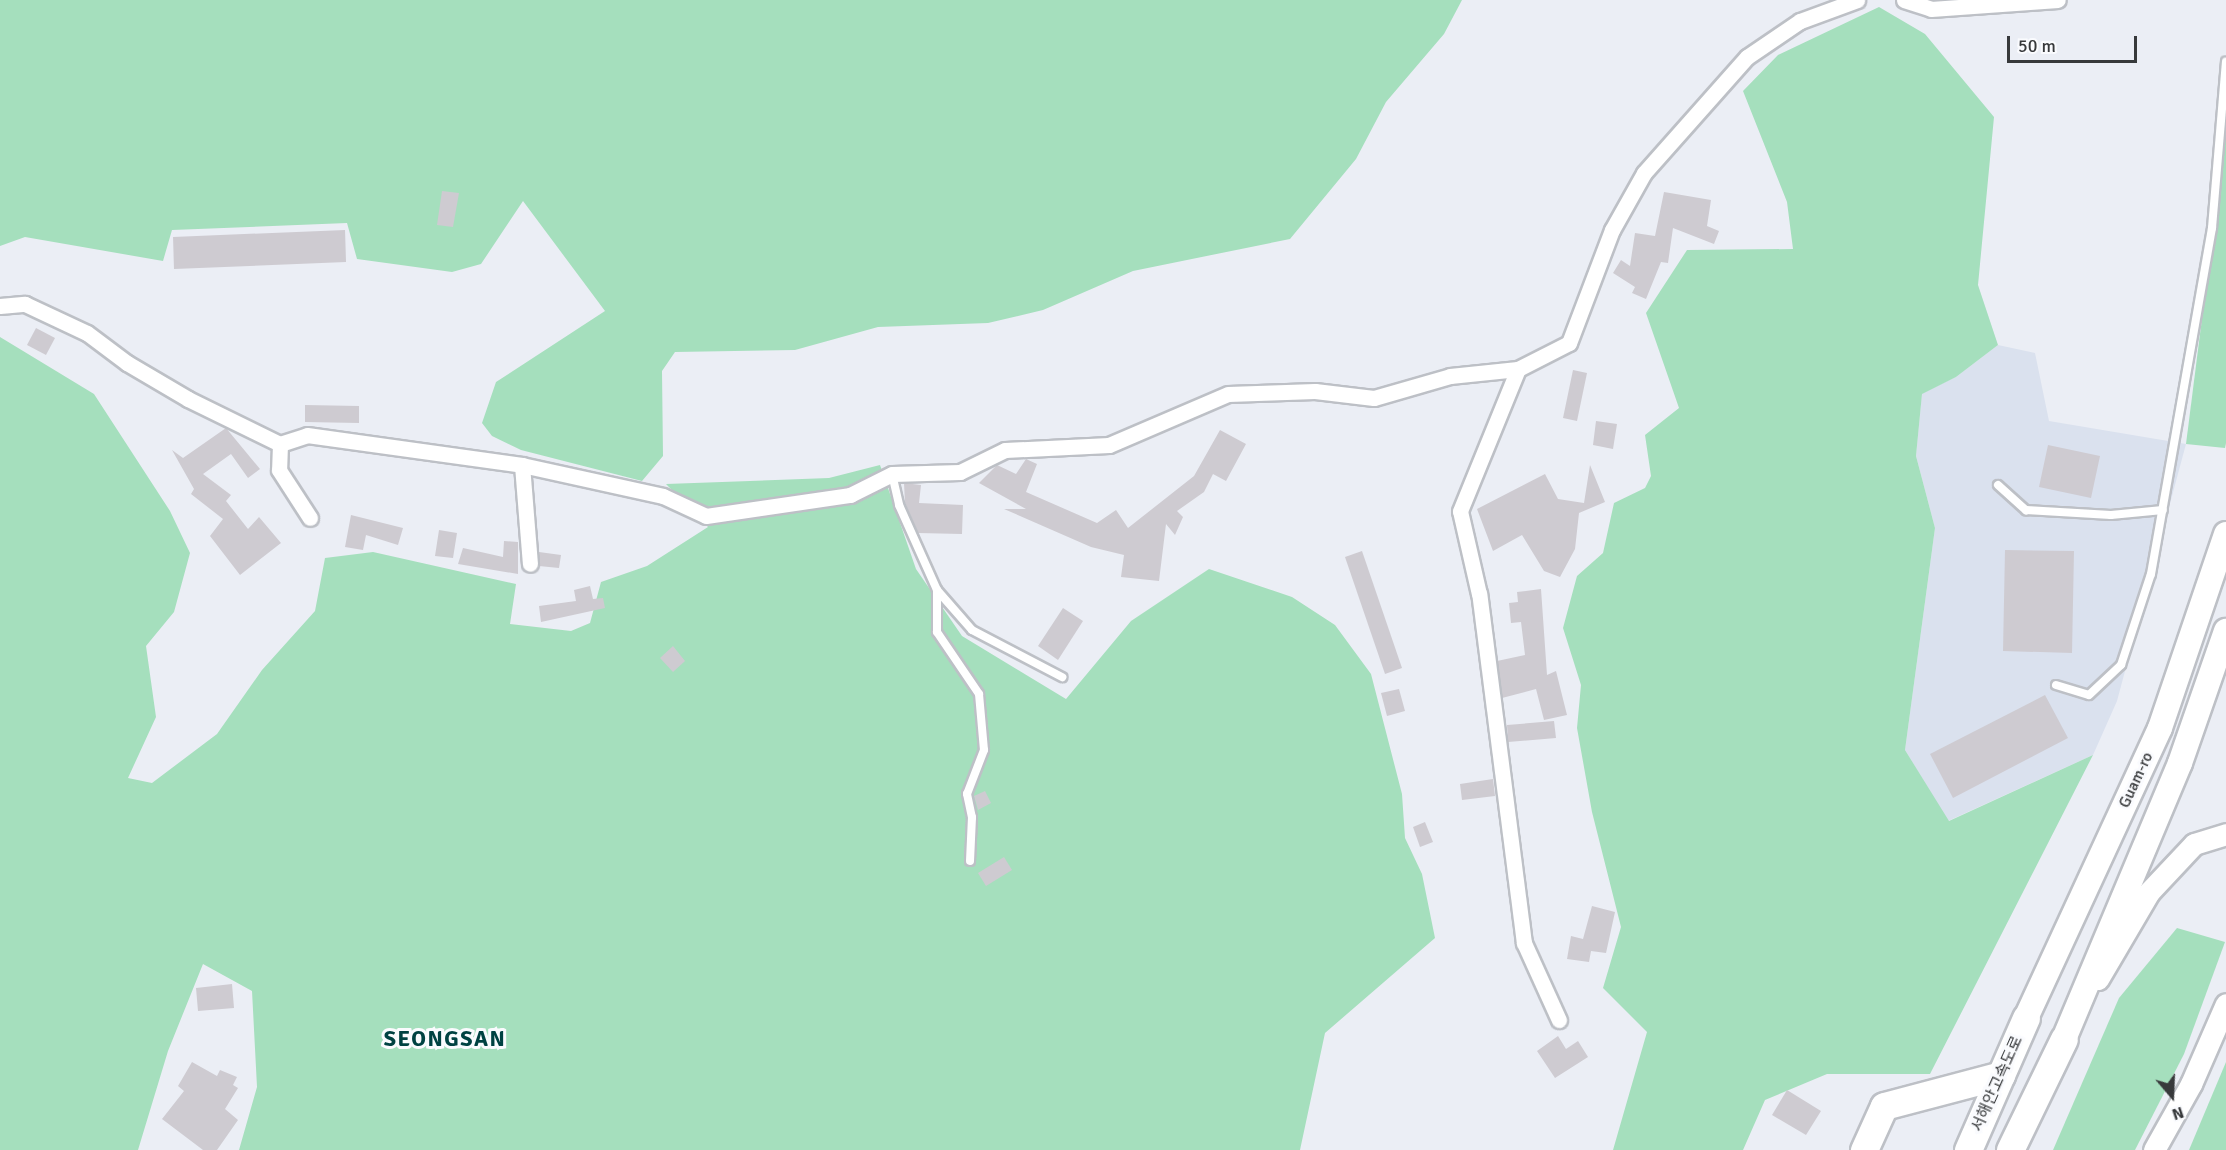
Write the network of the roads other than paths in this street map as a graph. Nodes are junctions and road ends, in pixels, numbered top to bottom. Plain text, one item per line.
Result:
1 (1857, 0) edge
2 (1904, 0) edge
3 (2058, 0) edge
4 (2226, 62) edge
5 (0, 306) edge
6 (1518, 369) junction
7 (280, 444) junction
8 (522, 465) junction
9 (892, 474) junction
10 (1998, 485) dead end
11 (2163, 510) junction
12 (310, 518) dead end
13 (2226, 534) edge
14 (530, 564) dead end
15 (937, 590) junction
16 (2226, 631) edge
17 (1062, 677) dead end
18 (2056, 685) dead end
19 (2226, 834) edge
20 (970, 861) dead end
21 (2226, 1004) edge
22 (2026, 1018) joint
23 (1559, 1020) dead end
24 (2064, 1039) junction
25 (2001, 1075) junction
26 (1864, 1150) edge
27 (1968, 1150) edge
28 (2010, 1150) edge
29 (2154, 1150) edge

1 - 6 street
2 - 3 street
4 - 11 lane
5 - 7 street
6 - 9 street
6 - 23 street
7 - 8 street
7 - 12 street
8 - 9 street
8 - 14 street
9 - 15 lane
10 - 11 lane
11 - 18 lane
13 - 22 main road, Guam-ro
15 - 17 lane
15 - 20 lane
16 - 24 main road, Guam-ro
19 - 24 main road
21 - 29 main road
22 - 25 highway, 서해안고속도로
24 - 28 highway
25 - 26 highway
25 - 27 highway, 서해안고속도로

